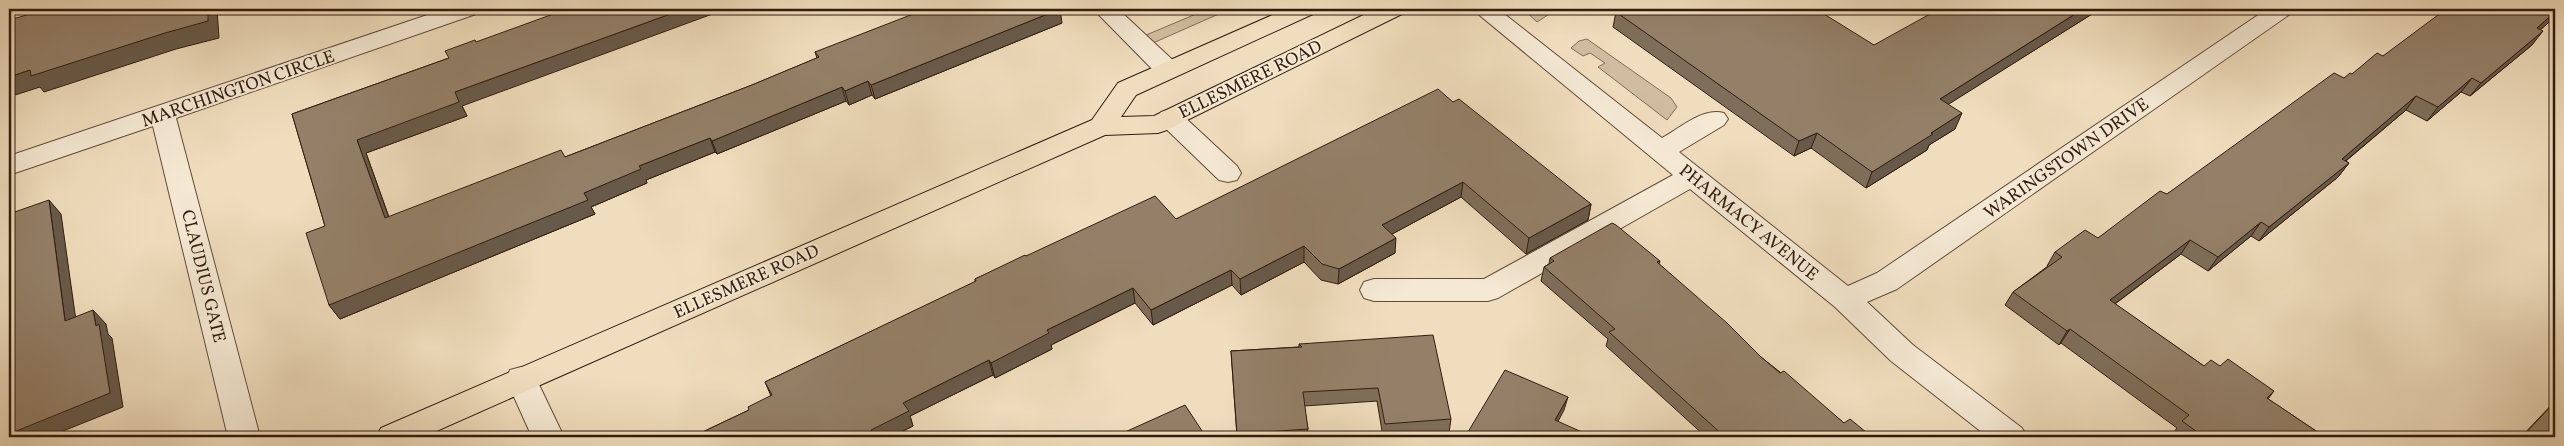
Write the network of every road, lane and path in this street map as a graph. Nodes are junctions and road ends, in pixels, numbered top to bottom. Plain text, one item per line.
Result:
1 (468, 9) edge
2 (1305, 9) edge
3 (1394, 9) edge
4 (1484, 9) edge
5 (2282, 9) edge
6 (1111, 15) dead end
7 (1168, 70) junction
8 (163, 115) junction
9 (1170, 118) junction
10 (1715, 119) dead end
11 (1101, 126) junction
12 (1661, 151) junction
13 (9, 166) edge
14 (1228, 173) dead end
15 (1692, 176) junction
16 (1374, 290) dead end
17 (1845, 299) junction
18 (521, 379) junction
19 (244, 437) edge
20 (392, 437) edge
21 (548, 437) edge
22 (2011, 437) edge

1 - 8 street, MARCHINGTON CIRCLE
2 - 7 main road
3 - 9 main road, ELLESMERE ROAD
4 - 12 street, PHARMACY AVENUE
5 - 17 street, WARINGSTOWN DRIVE
6 - 7 street
7 - 11 main road
8 - 13 street, MARCHINGTON CIRCLE
8 - 19 street, CLAUDIUS GATE
9 - 11 main road, ELLESMERE ROAD
9 - 14 street
10 - 12 street
11 - 18 main road, ELLESMERE ROAD
12 - 15 street, PHARMACY AVENUE
15 - 16 street
15 - 17 street, PHARMACY AVENUE
17 - 22 street, PHARMACY AVENUE
18 - 20 main road, ELLESMERE ROAD
18 - 21 street

